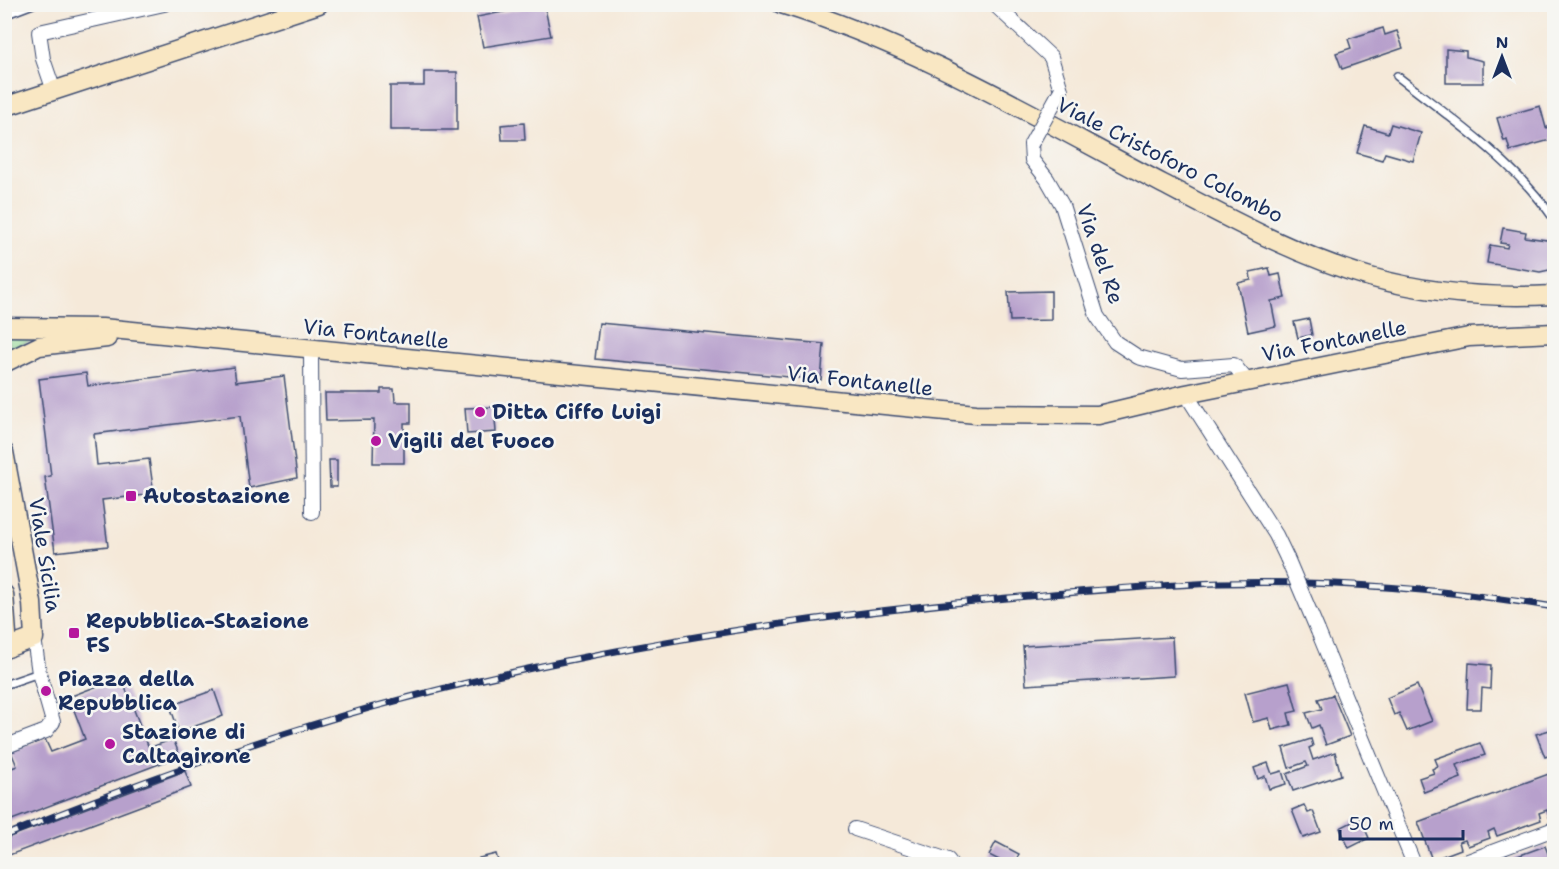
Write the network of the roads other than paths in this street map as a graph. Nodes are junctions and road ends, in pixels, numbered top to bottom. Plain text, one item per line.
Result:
1 (33, 4) edge
2 (164, 4) edge
3 (781, 4) edge
4 (994, 4) edge
5 (313, 5) edge
6 (4, 15) edge
7 (1397, 76) dead end
8 (54, 91) junction
9 (4, 107) edge
10 (1554, 219) edge
11 (1554, 295) edge
12 (4, 327) edge
13 (1554, 333) edge
14 (156, 334) junction
15 (312, 350) junction
16 (4, 363) edge
17 (1248, 382) junction
18 (1186, 394) junction
19 (4, 452) edge
20 (312, 513) dead end
21 (4, 594) edge
22 (34, 638) junction
23 (6, 648) edge
24 (39, 673) junction
25 (4, 685) edge
26 (4, 747) edge
27 (855, 829) dead end
28 (1554, 829) edge
29 (951, 864) edge
30 (1414, 864) edge
31 (1461, 864) edge

1 - 6 lane
2 - 8 street
3 - 11 street, Viale Cristoforo Colombo
4 - 17 street, Via del Re, bridge
5 - 8 street
7 - 10 lane
8 - 9 street
12 - 14 street
13 - 17 street, Via Fontanelle
14 - 15 street, Via Fontanelle
14 - 16 street
15 - 18 street, Via Fontanelle
15 - 20 street
17 - 18 street, Via Fontanelle
18 - 30 street, bridge
19 - 22 street, Viale Sicilia
21 - 23 street, Viale Sicilia
22 - 23 street, Viale Sicilia
22 - 24 street
24 - 25 lane
24 - 26 street
27 - 29 street
28 - 31 street

